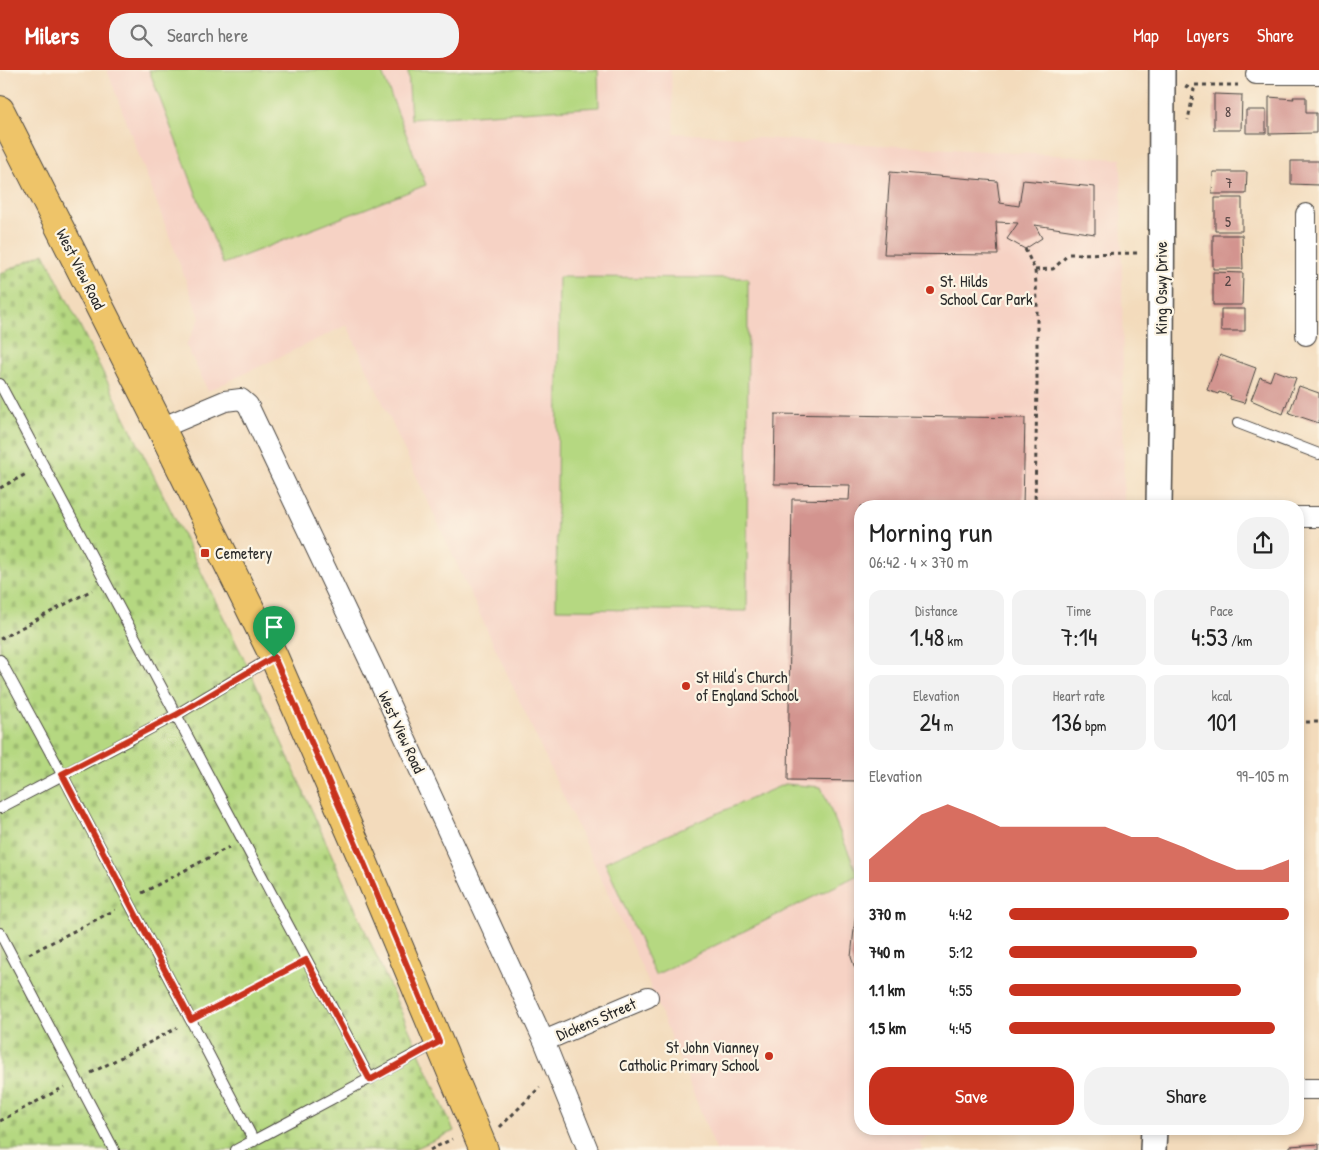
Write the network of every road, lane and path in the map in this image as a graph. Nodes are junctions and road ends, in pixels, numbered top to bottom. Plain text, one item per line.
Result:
1 (1162, 70) edge
2 (1309, 72) edge
3 (1256, 74) dead end
4 (1195, 85) dead end
5 (1240, 85) dead end
6 (0, 110) edge
7 (1306, 214) dead end
8 (1312, 244) edge
9 (1025, 248) dead end
10 (1147, 253) dead end
11 (1035, 270) junction
12 (1306, 335) dead end
13 (0, 384) edge
14 (1238, 423) dead end
15 (161, 428) junction
16 (1319, 454) edge
17 (43, 465) junction
18 (0, 488) edge
19 (1035, 500) edge
20 (1159, 500) edge
21 (1304, 517) edge
22 (1319, 517) edge
23 (106, 583) junction
24 (0, 639) edge
25 (274, 657) junction
26 (0, 660) edge
27 (176, 715) junction
28 (1304, 722) edge
29 (1319, 722) edge
30 (62, 774) junction
31 (0, 808) edge
32 (243, 840) junction
33 (128, 901) junction
34 (0, 934) edge
35 (306, 960) junction
36 (15, 962) junction
37 (648, 997) dead end
38 (191, 1020) junction
39 (544, 1041) junction
40 (439, 1042) junction
41 (77, 1080) junction
42 (370, 1080) junction
43 (543, 1085) dead end
44 (1304, 1089) edge
45 (1319, 1089) edge
46 (0, 1121) edge
47 (1154, 1135) edge
48 (254, 1141) junction
49 (489, 1142) edge
50 (114, 1150) edge
51 (236, 1150) edge
52 (588, 1150) edge
53 (1153, 1150) edge

1 - 20 street, King Oswy Drive
2 - 3 street
4 - 5 path
6 - 15 main road, West View Road
7 - 8 street
8 - 12 street
9 - 11 path
10 - 11 path
11 - 19 path
13 - 17 lane
14 - 16 lane
15 - 25 main road, West View Road
15 - 39 street, West View Road
17 - 18 path
17 - 23 lane
21 - 22 street
23 - 24 path
23 - 27 lane
25 - 27 lane
25 - 40 main road, West View Road
26 - 30 lane
27 - 30 lane
27 - 32 lane
28 - 29 path
30 - 31 lane
30 - 33 lane
32 - 33 path
32 - 35 lane
33 - 36 path
33 - 38 lane
34 - 36 lane
35 - 38 path
35 - 42 lane
36 - 41 lane
37 - 39 street, Dickens Street
38 - 41 path
38 - 48 lane
39 - 52 street, West View Road
40 - 42 lane
40 - 49 main road, West View Road
41 - 46 path
41 - 50 lane
42 - 48 lane
43 - 49 path
44 - 45 street
47 - 53 street
48 - 51 lane

